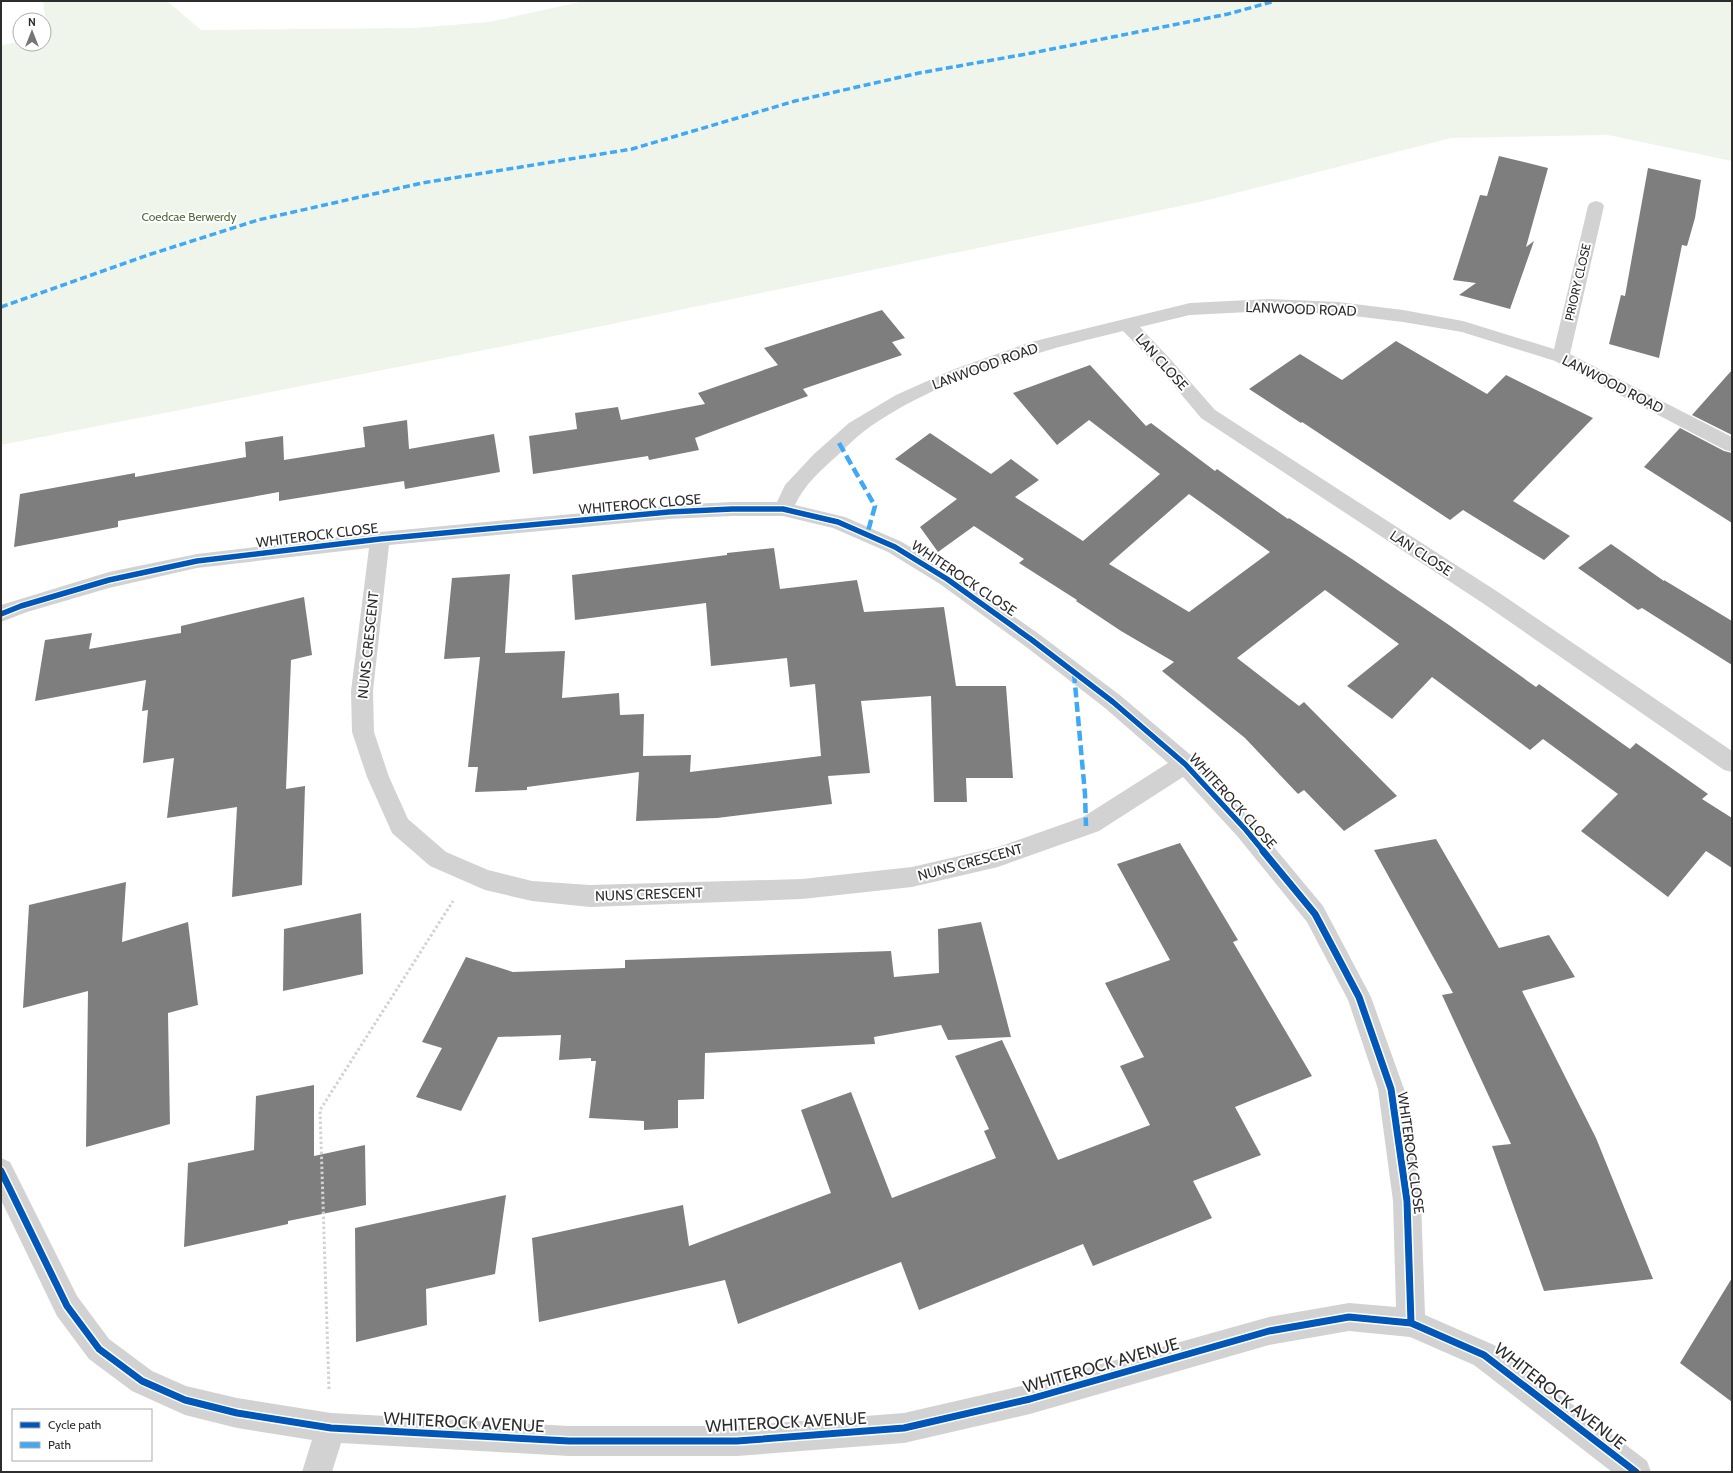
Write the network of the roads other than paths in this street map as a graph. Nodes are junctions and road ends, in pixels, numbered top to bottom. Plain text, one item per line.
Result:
1 (1596, 206) dead end
2 (1127, 324) junction
3 (1561, 357) junction
4 (1732, 445) edge
5 (783, 508) junction
6 (380, 539) junction
7 (1, 614) edge
8 (1732, 763) edge
9 (1185, 764) junction
10 (1, 1171) edge
11 (1411, 1324) junction
12 (331, 1428) junction
13 (317, 1472) edge
14 (1636, 1472) edge

1 - 3 street, PRIORY CLOSE
2 - 3 street, LANWOOD ROAD
2 - 5 street, LANWOOD ROAD
2 - 8 street, LAN CLOSE
3 - 4 street, LANWOOD ROAD
5 - 6 street, WHITEROCK CLOSE
5 - 9 street, WHITEROCK CLOSE
6 - 7 street, WHITEROCK CLOSE
6 - 9 street, NUNS CRESCENT
9 - 11 street, WHITEROCK CLOSE
10 - 12 street, WHITEROCK AVENUE
11 - 12 street, WHITEROCK AVENUE
11 - 14 street, WHITEROCK AVENUE
12 - 13 street

